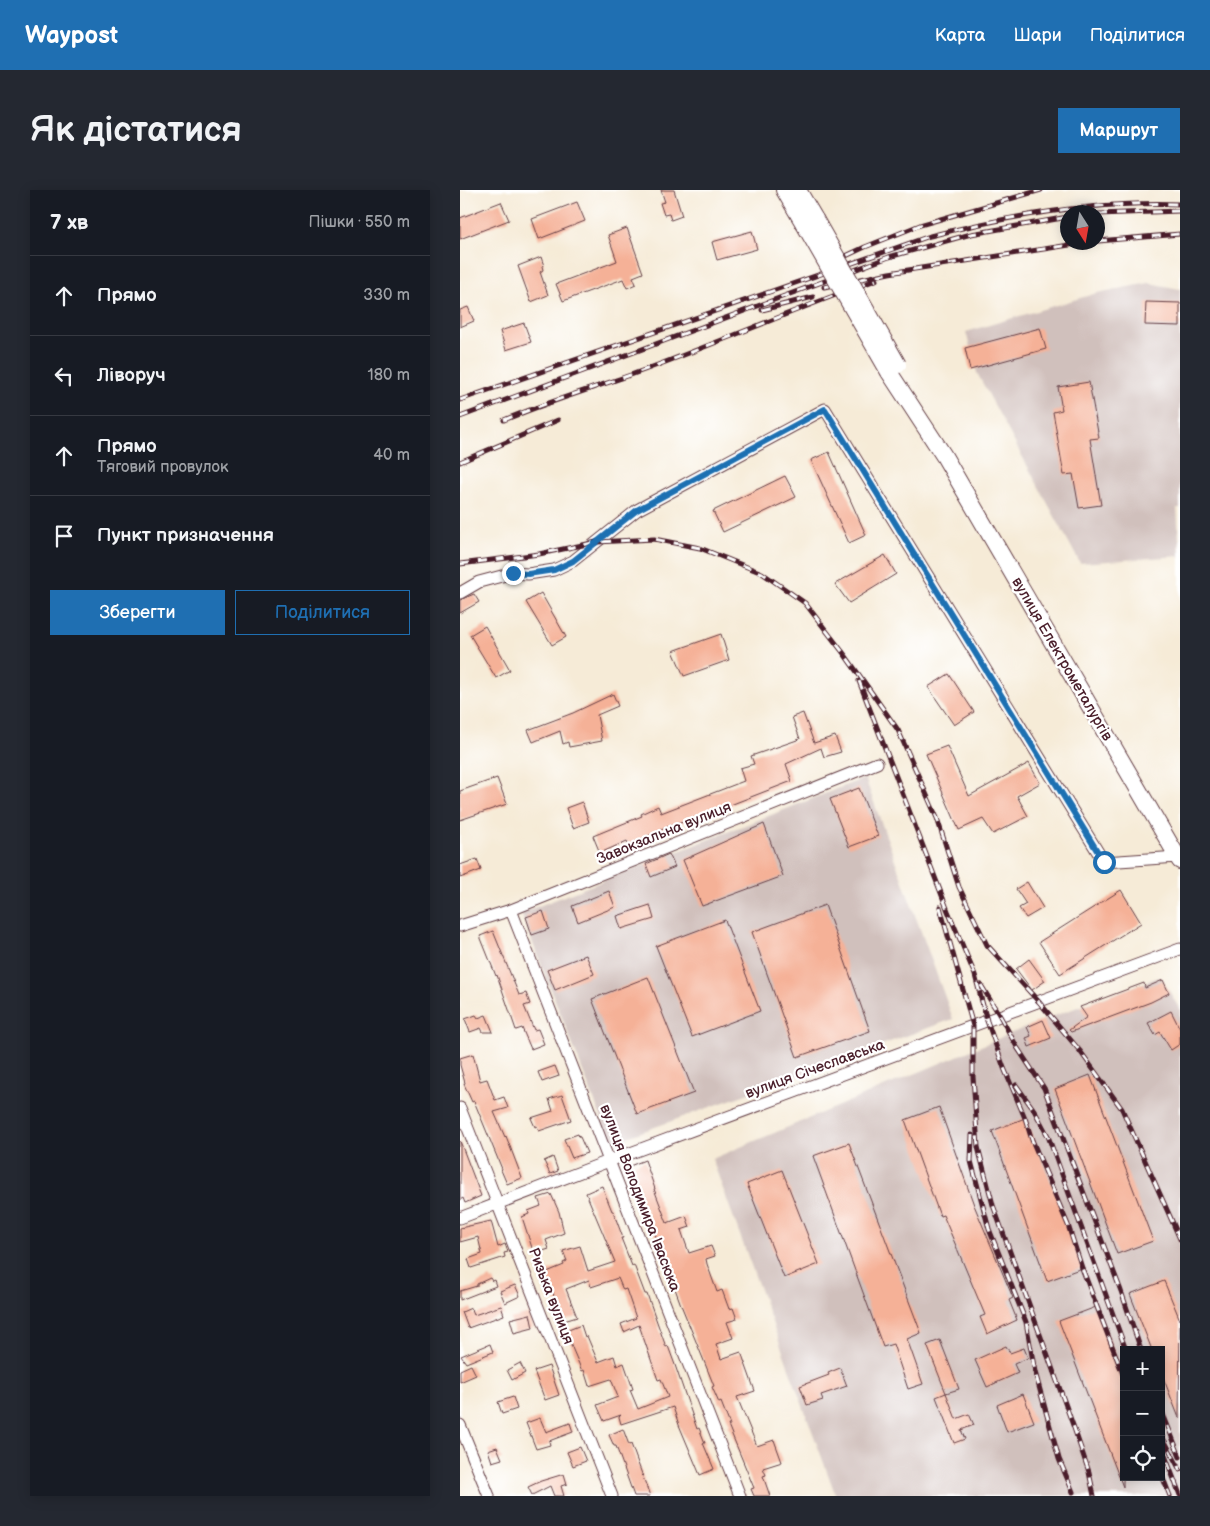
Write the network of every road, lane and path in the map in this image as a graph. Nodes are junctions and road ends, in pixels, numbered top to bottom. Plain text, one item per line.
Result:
1 (784, 190) edge
2 (798, 190) edge
3 (810, 222) junction
4 (460, 594) edge
5 (877, 763) dead end
6 (1178, 854) edge
7 (510, 910) junction
8 (460, 926) edge
9 (1180, 950) edge
10 (460, 1108) edge
11 (609, 1161) junction
12 (498, 1203) junction
13 (460, 1218) edge
14 (460, 1425) edge
15 (489, 1496) edge
16 (612, 1496) edge
17 (740, 1496) edge

1 - 3 main road
2 - 3 main road
3 - 6 main road, вулиця Електрометалургів, bridge
4 - 6 street
5 - 7 street, Завокзальна вулиця
7 - 8 street, Завокзальна вулиця
7 - 11 street, вулиця Володимира Івасюка
9 - 11 street, вулиця Січеславська
10 - 12 street, Ризька вулиця
11 - 12 street, вулиця Січеславська
11 - 17 street, вулиця Володимира Івасюка
12 - 13 street, вулиця Січеславська
12 - 16 street, Ризька вулиця
14 - 15 street

